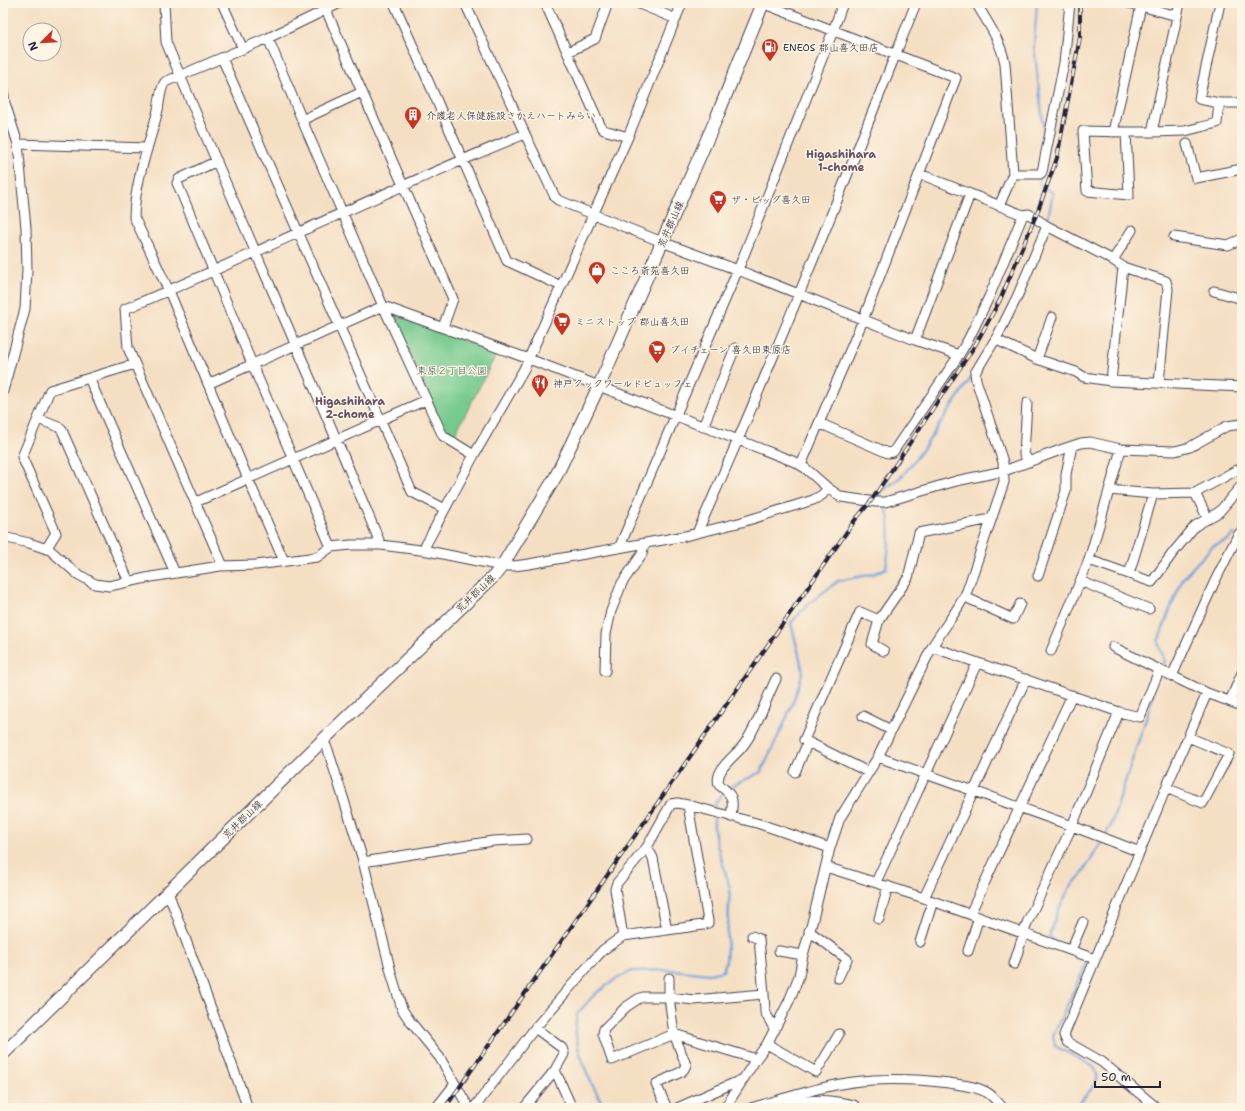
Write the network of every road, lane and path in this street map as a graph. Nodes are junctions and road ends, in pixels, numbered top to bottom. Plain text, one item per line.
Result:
1 (164, 3) edge
2 (222, 3) edge
3 (340, 3) edge
4 (394, 3) edge
5 (465, 3) edge
6 (545, 3) edge
7 (608, 3) edge
8 (638, 3) edge
9 (682, 3) edge
10 (763, 3) edge
11 (843, 3) edge
12 (916, 3) edge
13 (976, 3) edge
14 (1070, 3) edge
15 (1128, 3) edge
16 (1180, 3) edge
17 (1220, 3) edge
18 (325, 6) edge
19 (1141, 6) junction
20 (1177, 16) junction
21 (676, 19) junction
22 (833, 31) junction
23 (268, 38) junction
24 (243, 49) junction
25 (568, 52) junction
26 (896, 54) junction
27 (222, 58) junction
28 (180, 76) junction
29 (3, 89) edge
30 (362, 92) junction
31 (1219, 103) junction
32 (1242, 103) edge
33 (302, 120) junction
34 (1113, 132) junction
35 (1126, 132) junction
36 (1152, 132) junction
37 (525, 134) junction
38 (628, 137) junction
39 (18, 144) junction
40 (1187, 144) dead end
41 (147, 148) junction
42 (462, 159) junction
43 (217, 161) junction
44 (1242, 169) edge
45 (920, 174) junction
46 (1013, 174) junction
47 (403, 186) junction
48 (970, 194) junction
49 (1000, 206) junction
50 (342, 213) junction
51 (592, 214) junction
52 (1023, 215) junction
53 (1048, 226) junction
54 (1132, 230) dead end
55 (298, 233) junction
56 (1174, 237) dead end
57 (1242, 239) edge
58 (662, 242) junction
59 (256, 253) junction
60 (1113, 260) junction
61 (1123, 267) junction
62 (738, 270) junction
63 (213, 271) junction
64 (561, 286) junction
65 (169, 291) junction
66 (1214, 291) dead end
67 (798, 295) junction
68 (1242, 301) edge
69 (383, 306) junction
70 (1052, 317) dead end
71 (863, 320) junction
72 (339, 326) junction
73 (443, 327) junction
74 (915, 340) junction
75 (1001, 342) dead end
76 (295, 345) junction
77 (735, 348) dead end
78 (959, 355) junction
79 (529, 359) junction
80 (1037, 360) junction
81 (135, 364) junction
82 (252, 364) junction
83 (89, 378) junction
84 (1111, 381) junction
85 (1159, 383) junction
86 (208, 384) junction
87 (599, 386) junction
88 (1242, 388) edge
89 (3, 391) edge
90 (426, 400) junction
91 (1027, 403) dead end
92 (675, 416) junction
93 (38, 419) junction
94 (380, 420) junction
95 (819, 423) junction
96 (1242, 424) edge
97 (703, 427) junction
98 (337, 440) junction
99 (739, 440) junction
100 (1072, 446) junction
101 (1121, 449) junction
102 (474, 455) junction
103 (292, 459) junction
104 (1029, 462) junction
105 (801, 465) junction
106 (1004, 471) junction
107 (1242, 471) edge
108 (248, 479) junction
109 (1242, 485) edge
110 (828, 488) junction
111 (1109, 490) junction
112 (1195, 493) junction
113 (1153, 494) junction
114 (196, 502) junction
115 (445, 509) junction
116 (991, 519) junction
117 (1208, 519) junction
118 (1242, 531) edge
119 (697, 533) junction
120 (3, 536) edge
121 (644, 544) junction
122 (381, 545) junction
123 (331, 548) junction
124 (619, 548) junction
125 (46, 549) junction
126 (422, 550) junction
127 (1089, 560) junction
128 (284, 561) junction
129 (223, 566) junction
130 (502, 566) junction
131 (175, 573) junction
132 (1129, 574) junction
133 (1038, 576) dead end
134 (1080, 581) junction
135 (129, 582) junction
136 (964, 597) junction
137 (1020, 604) dead end
138 (1149, 609) dead end
139 (879, 620) junction
140 (932, 647) junction
141 (1113, 647) dead end
142 (884, 651) dead end
143 (1051, 651) dead end
144 (977, 664) junction
145 (1159, 670) junction
146 (605, 671) dead end
147 (1242, 673) edge
148 (1172, 676) junction
149 (776, 679) dead end
150 (1026, 679) junction
151 (1207, 692) junction
152 (1072, 695) junction
153 (1230, 701) junction
154 (1242, 706) edge
155 (1119, 712) junction
156 (863, 716) dead end
157 (892, 730) junction
158 (1188, 737) junction
159 (323, 740) junction
160 (808, 742) junction
161 (878, 757) junction
162 (795, 772) dead end
163 (868, 772) junction
164 (926, 775) junction
165 (1166, 788) junction
166 (974, 791) junction
167 (688, 805) junction
168 (1020, 808) junction
169 (732, 817) junction
170 (1072, 826) junction
171 (527, 839) dead end
172 (647, 847) junction
173 (830, 848) junction
174 (1140, 852) junction
175 (363, 862) junction
176 (826, 867) junction
177 (876, 882) junction
178 (888, 886) junction
179 (168, 892) junction
180 (924, 898) junction
181 (933, 901) junction
182 (974, 916) junction
183 (879, 919) dead end
184 (1082, 922) dead end
185 (667, 930) junction
186 (810, 931) junction
187 (1023, 933) junction
188 (623, 936) junction
189 (752, 936) dead end
190 (920, 942) dead end
191 (1071, 950) junction
192 (779, 951) dead end
193 (968, 951) dead end
194 (803, 955) junction
195 (1095, 960) junction
196 (1014, 964) dead end
197 (669, 978) dead end
198 (838, 978) dead end
199 (764, 994) junction
200 (669, 997) junction
201 (535, 1028) junction
202 (775, 1030) junction
203 (674, 1034) junction
204 (839, 1034) dead end
205 (767, 1044) junction
206 (3, 1054) edge
207 (756, 1059) junction
208 (555, 1070) junction
209 (743, 1079) junction
210 (455, 1084) junction
211 (248, 1108) edge
212 (436, 1108) edge
213 (470, 1108) edge
214 (474, 1108) edge
215 (524, 1108) edge
216 (572, 1108) edge
217 (667, 1108) edge
218 (677, 1108) edge
219 (725, 1108) edge
220 (751, 1108) edge
221 (790, 1108) edge
222 (852, 1108) edge
223 (1003, 1108) edge
224 (1157, 1108) edge

1 - 28 street
2 - 24 street
3 - 18 street
4 - 42 street
5 - 37 street
6 - 25 street
7 - 25 street
8 - 21 street
9 - 21 street
10 - 22 street
10 - 58 main road, 荒井郡山線
11 - 22 street
12 - 26 street
13 - 46 street
14 - 46 street
15 - 19 street
16 - 20 street
17 - 31 street
18 - 23 street
18 - 30 street
19 - 20 street
19 - 34 street
20 - 36 street
21 - 38 street
22 - 26 street
22 - 62 street
23 - 24 street
23 - 33 street
24 - 27 street
25 - 38 street
26 - 45 street
26 - 67 street
27 - 28 street
27 - 55 street
28 - 41 street
28 - 43 street
29 - 39 street
30 - 33 street
30 - 47 street
31 - 32 street
31 - 36 street
33 - 50 street
34 - 35 street
34 - 35 street
35 - 36 street
37 - 42 street
37 - 51 street
38 - 51 street
39 - 41 street
39 - 89 street
40 - 44 street
41 - 65 street
42 - 47 street
42 - 64 street
43 - 59 street
43 - 63 street
45 - 48 street
45 - 71 street
46 - 49 street
47 - 50 street
47 - 73 street
48 - 49 street
48 - 74 street
49 - 52 street
50 - 55 street
50 - 69 street
51 - 58 street
51 - 64 street
52 - 53 street
52 - 78 street
53 - 60 street
53 - 106 street
54 - 60 street
55 - 59 street
55 - 72 street
56 - 57 street
58 - 62 street
58 - 87 main road, 荒井郡山線
59 - 63 street
59 - 76 street
60 - 61 street
61 - 84 street
61 - 85 street
62 - 67 street
62 - 92 street
63 - 65 street
63 - 82 street
64 - 79 street
65 - 81 street
65 - 86 street
66 - 68 street
67 - 71 street
67 - 99 street
69 - 72 street
69 - 73 street
69 - 90 street
70 - 80 street
71 - 74 street
71 - 95 street
72 - 76 street
72 - 94 street
73 - 79 street
74 - 78 street
75 - 80 street
76 - 82 street
76 - 98 street
77 - 97 street
78 - 95 street
79 - 87 street
79 - 102 street
80 - 84 street
81 - 83 street
81 - 114 street
82 - 86 street
82 - 103 street
83 - 93 street
83 - 131 street
84 - 85 street
85 - 88 street
86 - 108 street
87 - 92 street
87 - 130 main road, 荒井郡山線
90 - 94 street
90 - 102 street
91 - 104 street
92 - 97 street
92 - 124 street
93 - 125 street
93 - 135 street
94 - 98 street
94 - 115 street
95 - 105 street
96 - 101 street
97 - 99 street
98 - 103 street
98 - 122 street
99 - 105 street
99 - 119 street
100 - 101 street
100 - 104 street
100 - 133 street
101 - 111 street
102 - 115 street
103 - 108 street
103 - 123 street
104 - 106 street
105 - 110 street
106 - 110 street
106 - 116 street
107 - 112 street
108 - 114 street
108 - 128 street
109 - 117 street
110 - 119 street
111 - 113 street
111 - 127 street
112 - 113 street
112 - 117 street
113 - 132 street
114 - 129 street
115 - 126 street
116 - 136 street
116 - 139 street
117 - 132 street
118 - 148 street
119 - 121 street
120 - 125 street
121 - 124 street
121 - 146 street
122 - 123 street
122 - 126 street
123 - 128 street
124 - 130 street
125 - 135 street
126 - 130 street
127 - 132 street
127 - 134 street
128 - 129 street
129 - 131 street
130 - 159 main road, 荒井郡山線
131 - 135 street
134 - 138 street
134 - 143 street
136 - 137 street
136 - 140 street
139 - 142 street
139 - 160 street
140 - 144 street
140 - 157 street
141 - 145 street
144 - 150 street
144 - 164 street
145 - 148 street
145 - 155 street
147 - 153 street
148 - 151 street
149 - 169 street
150 - 152 street
150 - 166 street
151 - 153 street
151 - 158 street
152 - 155 street
152 - 168 street
153 - 154 street
155 - 170 street
156 - 157 street
157 - 161 street
158 - 165 street
158 - 165 street
159 - 175 street
159 - 179 main road, 荒井郡山線
160 - 162 street
160 - 163 street
161 - 163 street
161 - 164 street
163 - 173 street
164 - 166 street
164 - 177 street
165 - 174 street
166 - 168 street
166 - 180 street
167 - 169 street
167 - 172 street
167 - 185 street
168 - 170 street
168 - 182 street
169 - 173 street
170 - 174 street
170 - 187 street
171 - 175 street
172 - 185 street
172 - 188 street
173 - 176 street
174 - 195 street
175 - 210 street
176 - 177 street
176 - 186 street
177 - 178 street
178 - 180 street
178 - 183 street
179 - 206 main road, 荒井郡山線
179 - 211 street
180 - 181 street
181 - 182 street
181 - 190 street
182 - 187 street
182 - 193 street
184 - 191 street
185 - 188 street
186 - 194 street
186 - 198 street
187 - 191 street
187 - 196 street
188 - 201 street
189 - 199 street
191 - 195 street
192 - 194 street
194 - 202 street
195 - 224 street
197 - 200 street
199 - 200 street
199 - 202 street
200 - 203 street
200 - 203 street
201 - 208 street
201 - 214 street
202 - 205 street
203 - 207 street
203 - 217 street
204 - 205 street
205 - 207 street
207 - 209 street
208 - 215 street
208 - 216 street
209 - 218 street
209 - 219 street
210 - 212 street
210 - 213 street
220 - 223 street
221 - 222 highway

